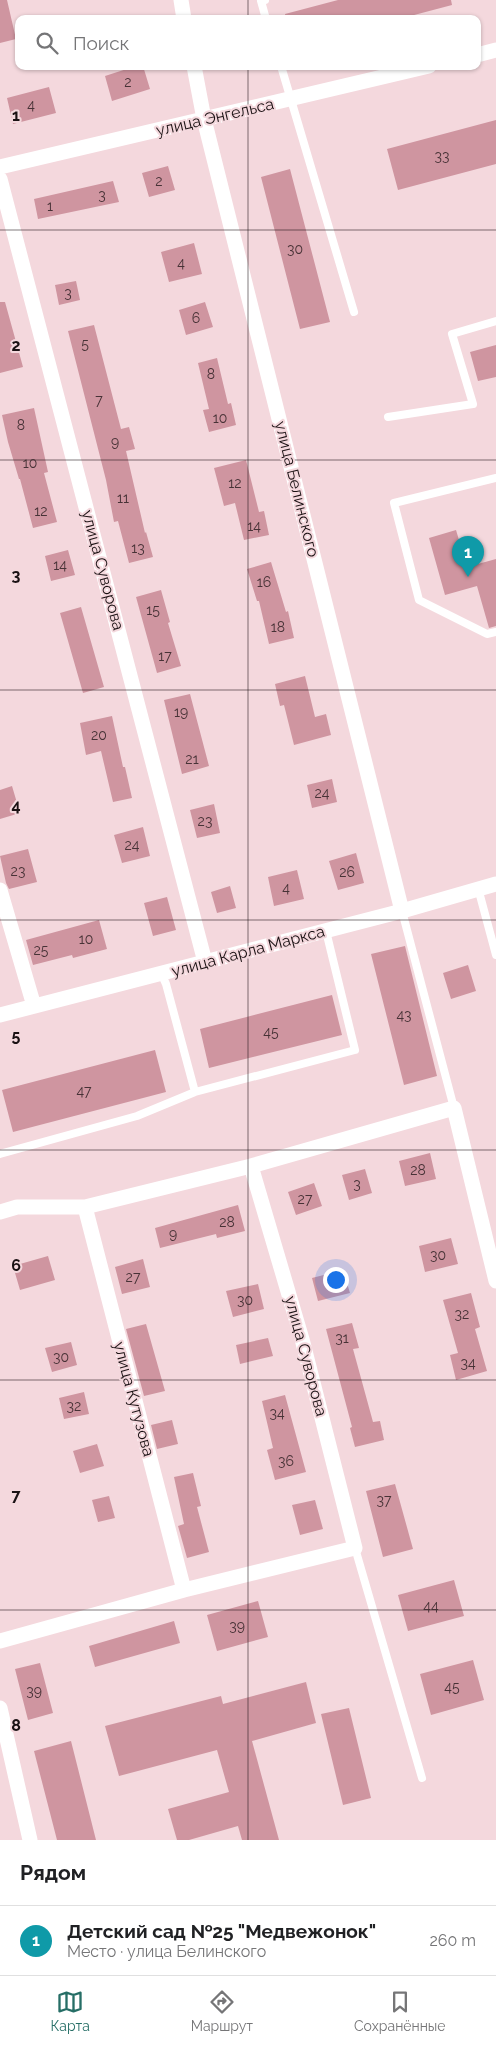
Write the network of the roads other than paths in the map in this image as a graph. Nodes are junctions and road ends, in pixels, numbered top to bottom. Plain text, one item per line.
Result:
1 (181, 0) edge
2 (265, 0) edge
3 (183, 15) edge
4 (265, 15) edge
5 (496, 50) edge
6 (481, 54) edge
7 (195, 70) edge
8 (281, 70) edge
9 (412, 70) edge
10 (290, 99) junction
11 (204, 119) junction
12 (0, 167) edge
13 (0, 179) edge
14 (354, 312) dead end
15 (496, 321) edge
16 (388, 417) dead end
17 (496, 478) edge
18 (496, 632) edge
19 (496, 884) edge
20 (478, 888) junction
21 (0, 890) edge
22 (402, 910) junction
23 (326, 931) junction
24 (496, 955) edge
25 (205, 962) junction
26 (162, 973) junction
27 (34, 1006) junction
28 (0, 1015) edge
29 (195, 1092) junction
30 (454, 1108) junction
31 (0, 1154) edge
32 (251, 1166) junction
33 (85, 1207) junction
34 (0, 1212) edge
35 (496, 1281) edge
36 (355, 1548) junction
37 (184, 1590) junction
38 (0, 1641) edge
39 (0, 1708) edge
40 (422, 1778) dead end
41 (30, 1840) edge

1 - 3 street
2 - 4 lane
5 - 6 street
7 - 11 street, улица Белинского
8 - 10 lane
9 - 10 street, улица Энгельса
10 - 11 street, улица Энгельса
10 - 14 lane
11 - 12 street, улица Энгельса
11 - 22 street, улица Белинского
13 - 25 street, улица Суворова
15 - 16 lane
17 - 18 lane
19 - 20 street, улица Карла Маркса
20 - 22 street, улица Карла Маркса
20 - 24 lane
21 - 27 street
22 - 23 street, улица Карла Маркса
22 - 30 lane
23 - 25 street, улица Карла Маркса
23 - 29 lane
25 - 26 street, улица Карла Маркса
26 - 27 street, улица Карла Маркса
26 - 29 lane
27 - 28 street, улица Карла Маркса
29 - 31 lane
30 - 32 street
30 - 35 street
32 - 33 street
32 - 36 street, улица Суворова
33 - 34 street
33 - 37 street, улица Кутузова
36 - 37 street
36 - 40 lane
37 - 38 street
39 - 41 street

